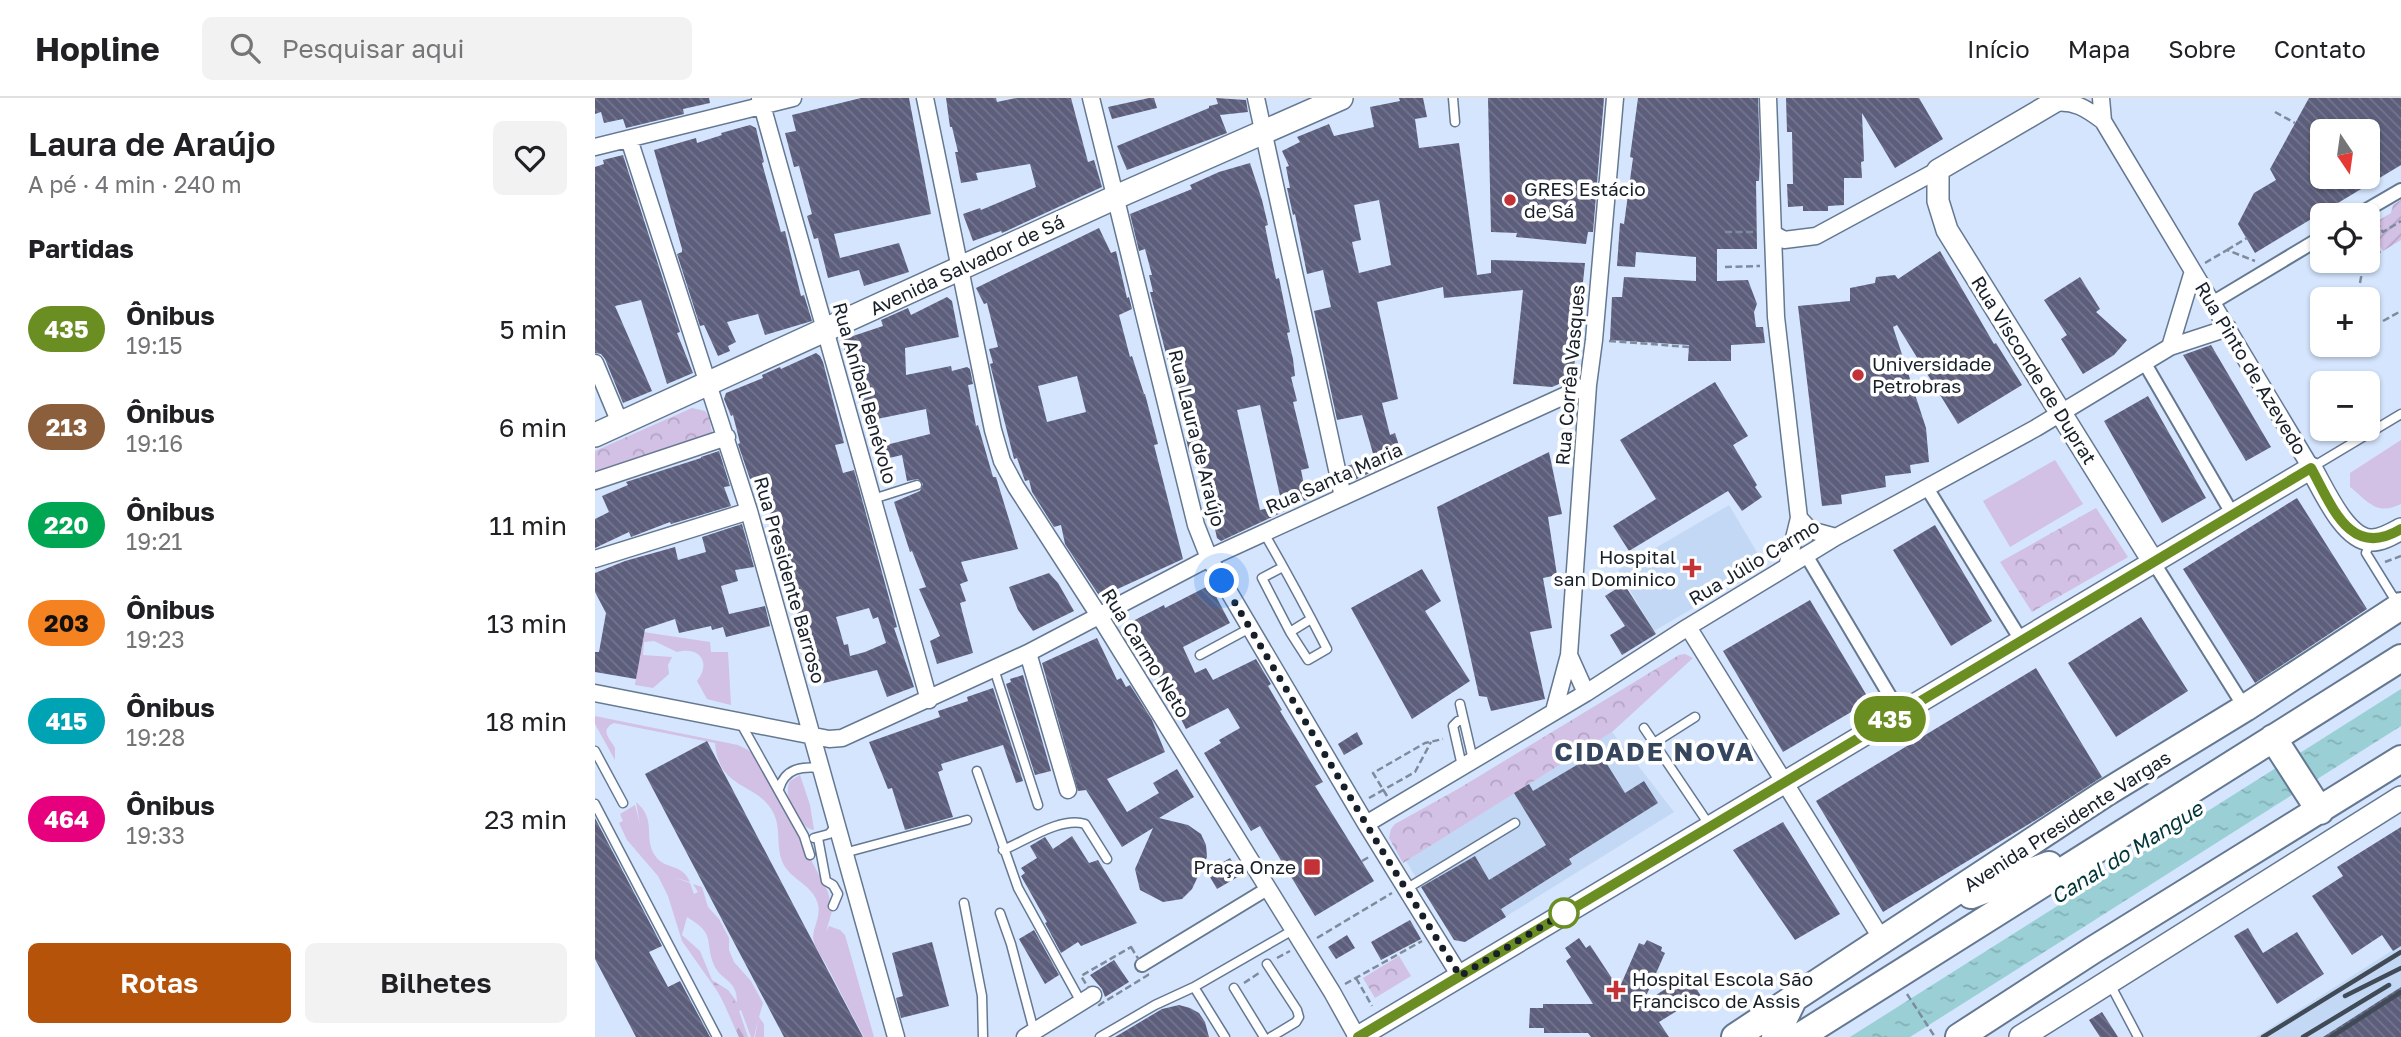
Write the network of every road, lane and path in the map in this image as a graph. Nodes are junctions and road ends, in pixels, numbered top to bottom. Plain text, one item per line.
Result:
1 (793, 98) edge
2 (925, 98) edge
3 (1091, 98) edge
4 (1257, 98) edge
5 (1341, 98) edge
6 (1453, 98) edge
7 (1615, 98) edge
8 (1768, 98) edge
9 (2101, 98) edge
10 (2057, 100) edge
11 (761, 102) edge
12 (2275, 112) dead end
13 (2103, 121) junction
14 (1455, 122) dead end
15 (2295, 123) dead end
16 (1264, 132) junction
17 (629, 139) junction
18 (595, 147) edge
19 (1938, 170) junction
20 (2401, 190) edge
21 (1116, 197) junction
22 (2379, 203) edge
23 (2401, 221) edge
24 (2380, 227) edge
25 (1725, 232) dead end
26 (1774, 234) junction
27 (2247, 239) dead end
28 (2310, 244) edge
29 (2227, 250) junction
30 (1775, 265) junction
31 (2275, 265) junction
32 (1725, 267) dead end
33 (960, 268) junction
34 (2193, 271) junction
35 (2362, 273) edge
36 (2360, 282) dead end
37 (2212, 303) junction
38 (2401, 311) edge
39 (2383, 321) dead end
40 (2228, 328) junction
41 (825, 331) junction
42 (1594, 340) junction
43 (1690, 346) dead end
44 (2170, 347) junction
45 (2144, 362) junction
46 (595, 363) edge
47 (707, 383) junction
48 (1588, 385) junction
49 (2061, 413) junction
50 (2401, 414) edge
51 (621, 423) junction
52 (595, 435) edge
53 (727, 437) junction
54 (2311, 468) junction
55 (595, 481) edge
56 (917, 485) dead end
57 (1927, 488) junction
58 (1343, 497) junction
59 (873, 499) junction
60 (749, 511) junction
61 (2233, 515) junction
62 (1799, 518) junction
63 (2401, 529) edge
64 (1264, 533) junction
65 (1836, 537) junction
66 (2371, 540) junction
67 (1806, 555) junction
68 (2401, 556) edge
69 (1209, 558) junction
70 (595, 559) edge
71 (2154, 563) junction
72 (2375, 565) junction
73 (1283, 567) junction
74 (1787, 567) junction
75 (2401, 605) edge
76 (1100, 617) junction
77 (1311, 619) junction
78 (1688, 627) junction
79 (1250, 628) junction
80 (1290, 632) junction
81 (2021, 640) junction
82 (1028, 653) junction
83 (1200, 655) dead end
84 (1569, 655) junction
85 (2401, 658) edge
86 (995, 669) junction
87 (595, 693) edge
88 (1586, 693) junction
89 (929, 700) junction
90 (1460, 704) dead end
91 (2245, 708) junction
92 (1554, 711) junction
93 (1900, 713) junction
94 (1695, 717) dead end
95 (1464, 721) junction
96 (740, 722) junction
97 (1644, 728) dead end
98 (812, 735) junction
99 (1455, 736) junction
100 (1431, 742) junction
101 (1654, 743) junction
102 (2279, 747) junction
103 (595, 751) edge
104 (2401, 759) edge
105 (1467, 763) junction
106 (821, 768) junction
107 (977, 771) dead end
108 (1785, 782) junction
109 (779, 789) junction
110 (1068, 790) dead end
111 (1383, 790) junction
112 (2401, 798) edge
113 (2314, 802) junction
114 (623, 803) dead end
115 (595, 804) edge
116 (1038, 805) dead end
117 (1356, 806) junction
118 (1394, 807) junction
119 (967, 820) dead end
120 (1515, 823) dead end
121 (1366, 824) junction
122 (837, 825) junction
123 (1710, 826) junction
124 (804, 836) junction
125 (818, 838) junction
126 (2100, 846) junction
127 (1003, 850) junction
128 (844, 853) junction
129 (810, 855) dead end
130 (1107, 859) dead end
131 (1405, 888) junction
132 (1266, 889) junction
133 (964, 903) dead end
134 (833, 906) dead end
135 (1928, 911) junction
136 (1000, 913) dead end
137 (1434, 934) junction
138 (1299, 940) junction
139 (1884, 941) junction
140 (1269, 964) joint
141 (1142, 965) junction
142 (1460, 976) junction
143 (1356, 978) junction
144 (2109, 982) junction
145 (1194, 986) junction
146 (1234, 988) dead end
147 (1332, 992) junction
148 (1908, 995) dead end
149 (1087, 999) junction
150 (1793, 1000) junction
151 (1383, 1024) junction
152 (1030, 1034) edge
153 (1934, 1035) edge
154 (717, 1037) edge
155 (896, 1037) edge
156 (983, 1037) edge
157 (1100, 1037) edge
158 (1225, 1037) edge
159 (1264, 1037) edge
160 (1271, 1037) edge
161 (1357, 1037) edge
162 (1735, 1037) edge
163 (1775, 1037) edge
164 (1799, 1037) edge
165 (1958, 1037) edge
166 (2021, 1037) edge
167 (2138, 1037) edge

1 - 11 street
2 - 33 street, Rua Carmo Neto
3 - 21 street, Rua Laura de Araújo
4 - 16 street
5 - 16 main road, Avenida Salvador de Sá
6 - 14 lane
7 - 42 street, Rua Corrêa Vasques
8 - 26 street
9 - 13 street, Rua Pinto de Azevedo
10 - 13 street, Rua Pinto de Azevedo
10 - 19 street
11 - 17 street
11 - 41 street, Rua Aníbal Benévolo
12 - 15 path
13 - 34 street, Rua Pinto de Azevedo
16 - 21 main road, Avenida Salvador de Sá
16 - 58 street
17 - 18 street
17 - 47 street, Rua Presidente Barroso
19 - 26 street
19 - 49 street, Rua Visconde de Duprat
20 - 22 street
21 - 33 main road, Avenida Salvador de Sá
21 - 69 street, Rua Laura de Araújo
23 - 24 path
25 - 26 path
26 - 30 street
27 - 29 path
28 - 31 street
29 - 31 path
29 - 34 path
30 - 32 path
30 - 62 street
31 - 37 street
33 - 41 main road, Avenida Salvador de Sá
33 - 76 street, Rua Carmo Neto
34 - 37 street, Rua Pinto de Azevedo
34 - 44 street
35 - 36 path
37 - 40 street, Rua Pinto de Azevedo
38 - 39 path
40 - 44 street, Rua Júlio Carmo
40 - 54 street, Rua Pinto de Azevedo
41 - 47 main road, Avenida Salvador de Sá
41 - 59 street, Rua Aníbal Benévolo
42 - 43 path
42 - 48 street, Rua Corrêa Vasques
44 - 45 street, Rua Júlio Carmo
45 - 49 street, Rua Júlio Carmo
45 - 61 street
46 - 51 street
47 - 51 main road, Avenida Salvador de Sá
47 - 53 street, Rua Presidente Barroso
48 - 58 street, Rua Santa Maria
48 - 84 street, Rua Corrêa Vasques
49 - 57 street, Rua Júlio Carmo
49 - 71 street, Rua Visconde de Duprat
50 - 54 lane
51 - 52 main road, Avenida Salvador de Sá
53 - 55 street
53 - 60 street, Rua Presidente Barroso
54 - 61 street
54 - 66 street, Rua Pinto de Azevedo
56 - 59 lane
57 - 65 street, Rua Júlio Carmo
57 - 81 street
58 - 64 street, Rua Santa Maria
59 - 89 street, Rua Aníbal Benévolo
60 - 70 street
60 - 98 street, Rua Presidente Barroso
61 - 71 street
62 - 65 street
62 - 74 street
63 - 66 street
64 - 69 street, Rua Santa Maria
64 - 73 lane
65 - 67 street, Rua Júlio Carmo
66 - 72 lane
67 - 74 street, Rua Júlio Carmo
67 - 93 street
68 - 72 path
69 - 76 street, Rua Santa Maria
69 - 79 street, Rua Laura de Araújo
71 - 81 street
71 - 91 street
72 - 75 lane
73 - 77 lane
73 - 80 lane
74 - 78 street, Rua Júlio Carmo
75 - 91 main road, Avenida Presidente Vargas
76 - 82 street, Rua Santa Maria
76 - 132 street, Rua Carmo Neto
77 - 80 lane
77 - 80 lane
78 - 88 street, Rua Júlio Carmo
78 - 108 street
79 - 83 lane
79 - 117 street, Rua Laura de Araújo
81 - 93 street
82 - 86 street, Rua Santa Maria
82 - 110 street
84 - 88 street, Rua Corrêa Vasques
84 - 92 street, Rua Corrêa Vasques
85 - 102 main road, Avenida Presidente Vargas
86 - 89 street, Rua Santa Maria
86 - 116 lane
87 - 96 street, Rua Santa Maria
88 - 92 street, Rua Júlio Carmo
89 - 98 street, Rua Santa Maria
90 - 95 lane
91 - 135 main road, Avenida Presidente Vargas
92 - 105 street, Rua Júlio Carmo
93 - 108 street
94 - 101 lane
95 - 99 lane
95 - 105 lane
96 - 98 street, Rua Santa Maria
96 - 109 lane
97 - 101 lane
98 - 106 street, Rua Presidente Barroso
99 - 100 path
99 - 105 lane
100 - 111 path
100 - 111 path
101 - 123 lane
102 - 113 main road
102 - 126 main road, Avenida Presidente Vargas
103 - 114 lane
104 - 113 main road
105 - 118 street, Rua Júlio Carmo
106 - 109 lane
106 - 122 street, Rua Presidente Barroso
107 - 127 lane
108 - 123 street
108 - 139 street
109 - 124 lane
111 - 117 path
111 - 118 path
112 - 144 main road
113 - 165 main road
115 - 154 lane
117 - 121 street, Rua Laura de Araújo
118 - 121 street, Rua Júlio Carmo
119 - 128 lane
120 - 131 lane
121 - 131 street, Rua Laura de Araújo
122 - 125 lane
122 - 128 street, Rua Presidente Barroso
123 - 142 street
124 - 125 lane
124 - 129 lane
125 - 134 lane
126 - 135 main road
126 - 164 main road, Avenida Presidente Vargas
127 - 130 lane
127 - 149 lane
128 - 155 street, Rua Presidente Barroso
131 - 137 street, Rua Laura de Araújo
131 - 138 path
132 - 138 street, Rua Carmo Neto
132 - 141 street
133 - 156 lane
135 - 139 main road, Avenida Presidente Vargas
136 - 152 lane
137 - 142 street, Rua Laura de Araújo
137 - 143 path
138 - 140 path
138 - 145 lane
138 - 147 street, Rua Carmo Neto
139 - 150 main road, Avenida Presidente Vargas
140 - 160 lane
141 - 149 path
141 - 149 path
142 - 151 street
143 - 147 path
143 - 151 path
144 - 166 main road
144 - 167 lane
145 - 157 lane
145 - 158 lane
146 - 159 lane
147 - 161 street, Rua Carmo Neto
148 - 153 path
149 - 152 street
150 - 162 main road, Avenida Presidente Vargas
150 - 163 main road
151 - 161 street

